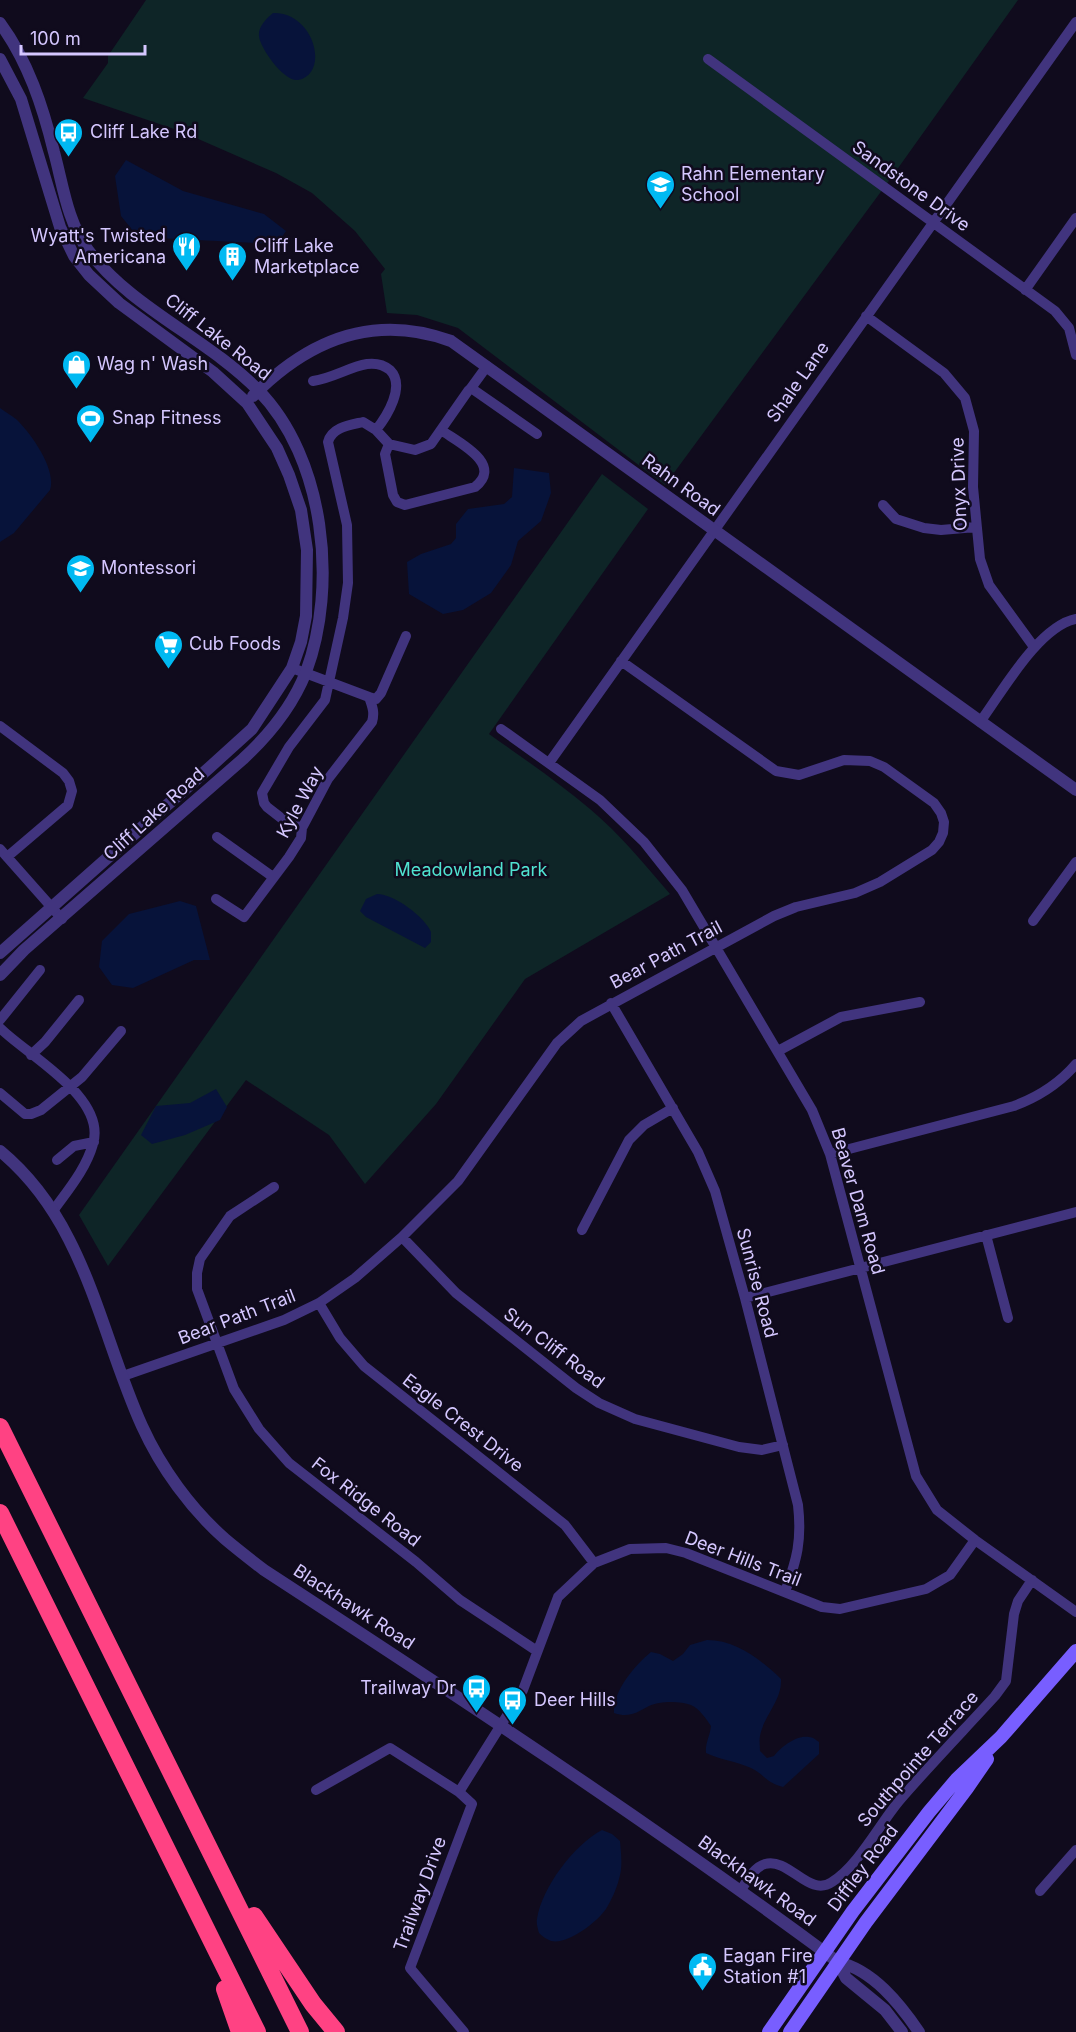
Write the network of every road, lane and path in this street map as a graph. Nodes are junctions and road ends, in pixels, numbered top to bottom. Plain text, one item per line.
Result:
1 (1076, 22) edge
2 (0, 23) edge
3 (0, 59) edge
4 (708, 59) dead end
5 (1076, 218) edge
6 (933, 222) junction
7 (1025, 290) junction
8 (866, 316) junction
9 (1076, 355) edge
10 (487, 366) junction
11 (313, 381) dead end
12 (471, 388) junction
13 (259, 391) junction
14 (247, 403) junction
15 (376, 430) junction
16 (441, 430) junction
17 (537, 434) dead end
18 (389, 444) junction
19 (883, 505) dead end
20 (976, 527) junction
21 (713, 530) junction
22 (1076, 619) edge
23 (406, 636) dead end
24 (1034, 647) junction
25 (621, 661) junction
26 (292, 668) junction
27 (305, 674) junction
28 (328, 683) junction
29 (369, 698) junction
30 (980, 722) junction
31 (0, 726) edge
32 (501, 729) dead end
33 (549, 763) junction
34 (1076, 790) edge
35 (302, 828) junction
36 (217, 837) dead end
37 (4, 853) edge
38 (1076, 862) edge
39 (273, 877) junction
40 (216, 900) dead end
41 (51, 907) junction
42 (62, 919) junction
43 (1033, 921) dead end
44 (716, 946) junction
45 (0, 953) edge
46 (40, 970) dead end
47 (0, 975) edge
48 (79, 1000) dead end
49 (920, 1002) dead end
50 (611, 1003) junction
51 (0, 1020) edge
52 (0, 1028) edge
53 (122, 1031) dead end
54 (778, 1051) junction
55 (31, 1055) junction
56 (1076, 1064) edge
57 (70, 1086) junction
58 (0, 1093) edge
59 (673, 1108) junction
60 (94, 1142) junction
61 (0, 1151) edge
62 (830, 1154) junction
63 (57, 1160) dead end
64 (274, 1187) dead end
65 (53, 1211) junction
66 (1076, 1212) edge
67 (582, 1230) dead end
68 (986, 1235) junction
69 (402, 1237) junction
70 (861, 1268) junction
71 (745, 1298) junction
72 (319, 1303) junction
73 (1008, 1318) dead end
74 (216, 1344) junction
75 (123, 1376) junction
76 (0, 1427) edge
77 (783, 1445) junction
78 (0, 1513) edge
79 (975, 1540) junction
80 (594, 1563) junction
81 (1032, 1580) junction
82 (785, 1592) junction
83 (1076, 1612) edge
84 (537, 1651) junction
85 (1076, 1651) edge
86 (501, 1725) junction
87 (1001, 1737) junction
88 (316, 1790) dead end
89 (459, 1792) junction
90 (1076, 1850) edge
91 (216, 1858) junction
92 (741, 1890) junction
93 (1040, 1891) dead end
94 (200, 1917) junction
95 (824, 1952) junction
96 (838, 1962) junction
97 (240, 2032) edge
98 (257, 2032) edge
99 (300, 2032) edge
100 (336, 2032) edge
101 (464, 2032) edge
102 (769, 2032) edge
103 (790, 2032) edge
104 (902, 2032) edge
105 (919, 2032) edge

1 - 6 street, Shale Lane
2 - 13 street, Cliff Lake Road
3 - 14 street, Cliff Lake Road
4 - 6 street, Sandstone Drive
5 - 7 street
6 - 7 street, Sandstone Drive
6 - 8 street, Shale Lane
7 - 9 street, Sandstone Drive
8 - 20 street, Onyx Drive
8 - 21 street, Shale Lane
10 - 12 street
10 - 13 street, Rahn Road
10 - 21 street, Rahn Road
11 - 15 street
12 - 16 street
12 - 17 street
13 - 14 street, Rahn Road
13 - 27 street, Cliff Lake Road
14 - 26 street, Cliff Lake Road
15 - 18 street
15 - 28 street
16 - 18 street
16 - 18 street
19 - 20 street
20 - 24 street, Onyx Drive
21 - 25 street, Shale Lane
21 - 30 street, Rahn Road
22 - 24 street
23 - 29 street
24 - 30 street
25 - 33 street, Shale Lane
25 - 44 street, Bear Path Trail
26 - 27 street
26 - 41 street, Cliff Lake Road
27 - 28 street
27 - 42 street, Cliff Lake Road
28 - 29 street
28 - 35 street
29 - 35 street, Kyle Way
30 - 34 street, Rahn Road
31 - 37 street
32 - 33 street, Beaver Dam Road
33 - 44 street, Beaver Dam Road
35 - 39 street, Kyle Way
36 - 39 street
37 - 41 street
38 - 43 street
39 - 40 street, Kyle Way
41 - 42 street
41 - 45 street, Cliff Lake Road
42 - 47 street, Cliff Lake Road
44 - 50 street, Bear Path Trail
44 - 54 street, Beaver Dam Road
46 - 51 street
48 - 55 street
49 - 54 street
50 - 59 street, Sunrise Road
50 - 69 street, Bear Path Trail
52 - 55 street
53 - 57 street
54 - 62 street, Beaver Dam Road
55 - 57 street
56 - 62 street
57 - 58 street
57 - 60 street
59 - 67 street
59 - 71 street, Sunrise Road
60 - 63 street
60 - 65 street
61 - 65 street, Blackhawk Road
62 - 70 street, Beaver Dam Road
64 - 74 street, Fox Ridge Road
65 - 75 street, Blackhawk Road
66 - 68 street
68 - 70 street
68 - 73 street
69 - 72 street, Bear Path Trail
69 - 77 street, Sun Cliff Road
70 - 71 street
70 - 79 street, Beaver Dam Road
71 - 77 street, Sunrise Road
72 - 74 street, Bear Path Trail
72 - 80 street, Eagle Crest Drive
74 - 75 street, Bear Path Trail
74 - 84 street, Fox Ridge Road
75 - 86 street, Blackhawk Road
76 - 91 highway
77 - 82 street, Sunrise Road
78 - 94 highway
79 - 81 street, Beaver Dam Road
79 - 82 street, Deer Hills Trail
80 - 82 street, Deer Hills Trail
80 - 84 street, Deer Hills Trail
81 - 83 street, Beaver Dam Road
81 - 92 street, Southpointe Terrace
84 - 86 street, Deer Hills Trail
85 - 87 main road, Diffley Road
86 - 89 street
86 - 92 street, Blackhawk Road
87 - 95 main road, Diffley Road
87 - 96 main road, Diffley Road
88 - 89 street
89 - 101 street, Trailway Drive
90 - 93 street
91 - 99 highway
91 - 100 highway
92 - 95 street, Blackhawk Road
94 - 97 highway
94 - 98 highway
95 - 96 street, Blackhawk Road
95 - 102 main road, Diffley Road
96 - 103 main road, Diffley Road
96 - 104 street, Blackhawk Road
96 - 105 street, Blackhawk Road

